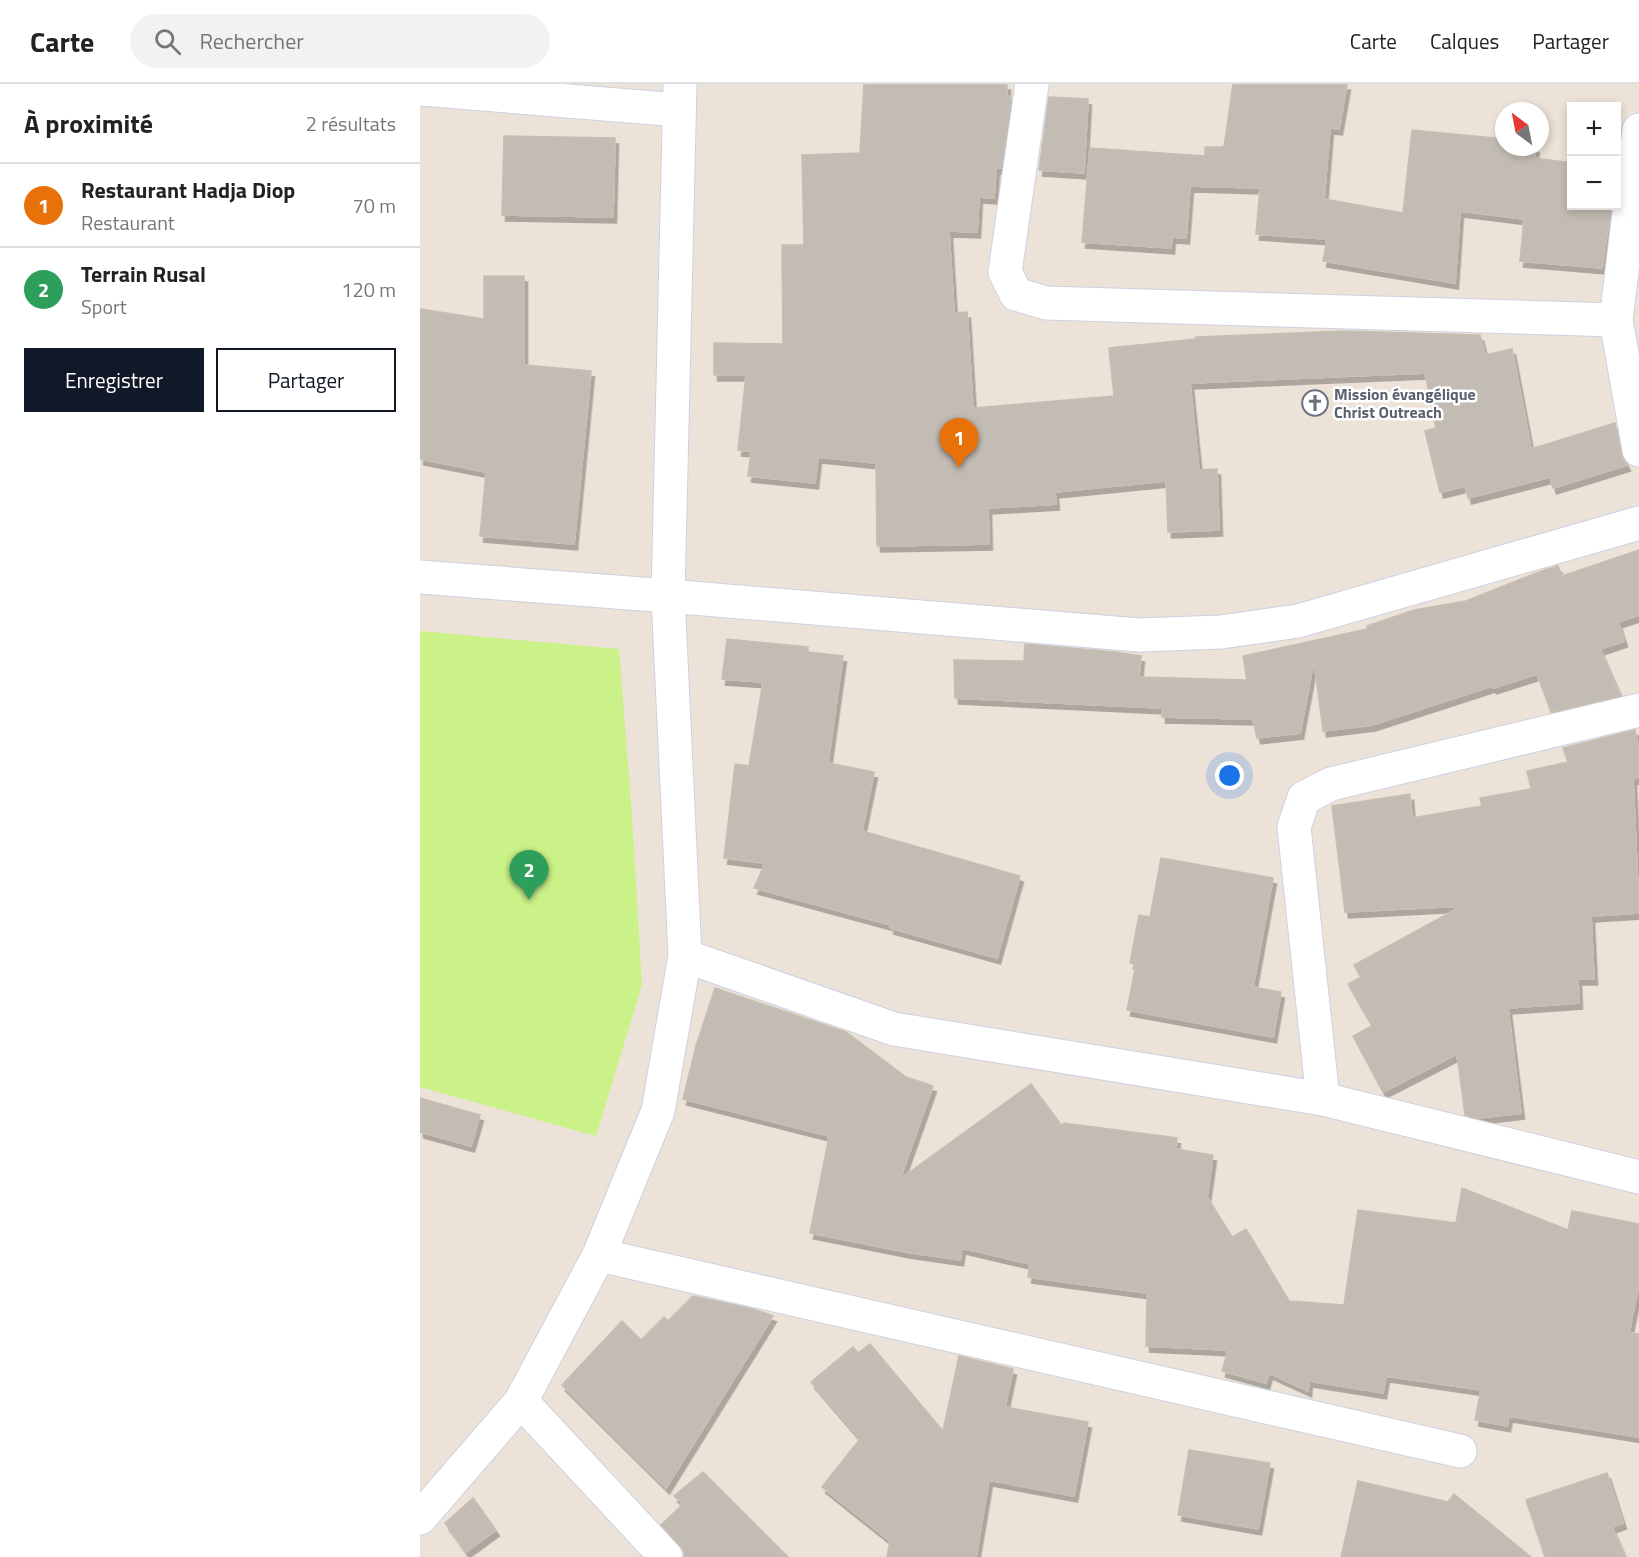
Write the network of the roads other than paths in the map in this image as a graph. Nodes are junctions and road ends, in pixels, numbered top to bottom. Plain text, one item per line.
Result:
1 (1032, 84) edge
2 (420, 90) edge
3 (680, 97) edge
4 (1639, 129) edge
5 (1616, 320) junction
6 (1639, 450) edge
7 (1639, 523) edge
8 (420, 577) edge
9 (668, 596) junction
10 (1639, 710) edge
11 (685, 956) junction
12 (1323, 1099) junction
13 (1639, 1177) edge
14 (599, 1255) junction
15 (521, 1401) junction
16 (1460, 1451) dead end
17 (420, 1518) edge
18 (666, 1557) edge

1 - 5 street
2 - 3 street
3 - 9 street
4 - 5 street
5 - 6 street
7 - 9 street
8 - 9 street
9 - 11 street
10 - 12 street
11 - 12 street
11 - 14 street
12 - 13 street
14 - 15 street
14 - 16 street
15 - 17 street
15 - 18 street

